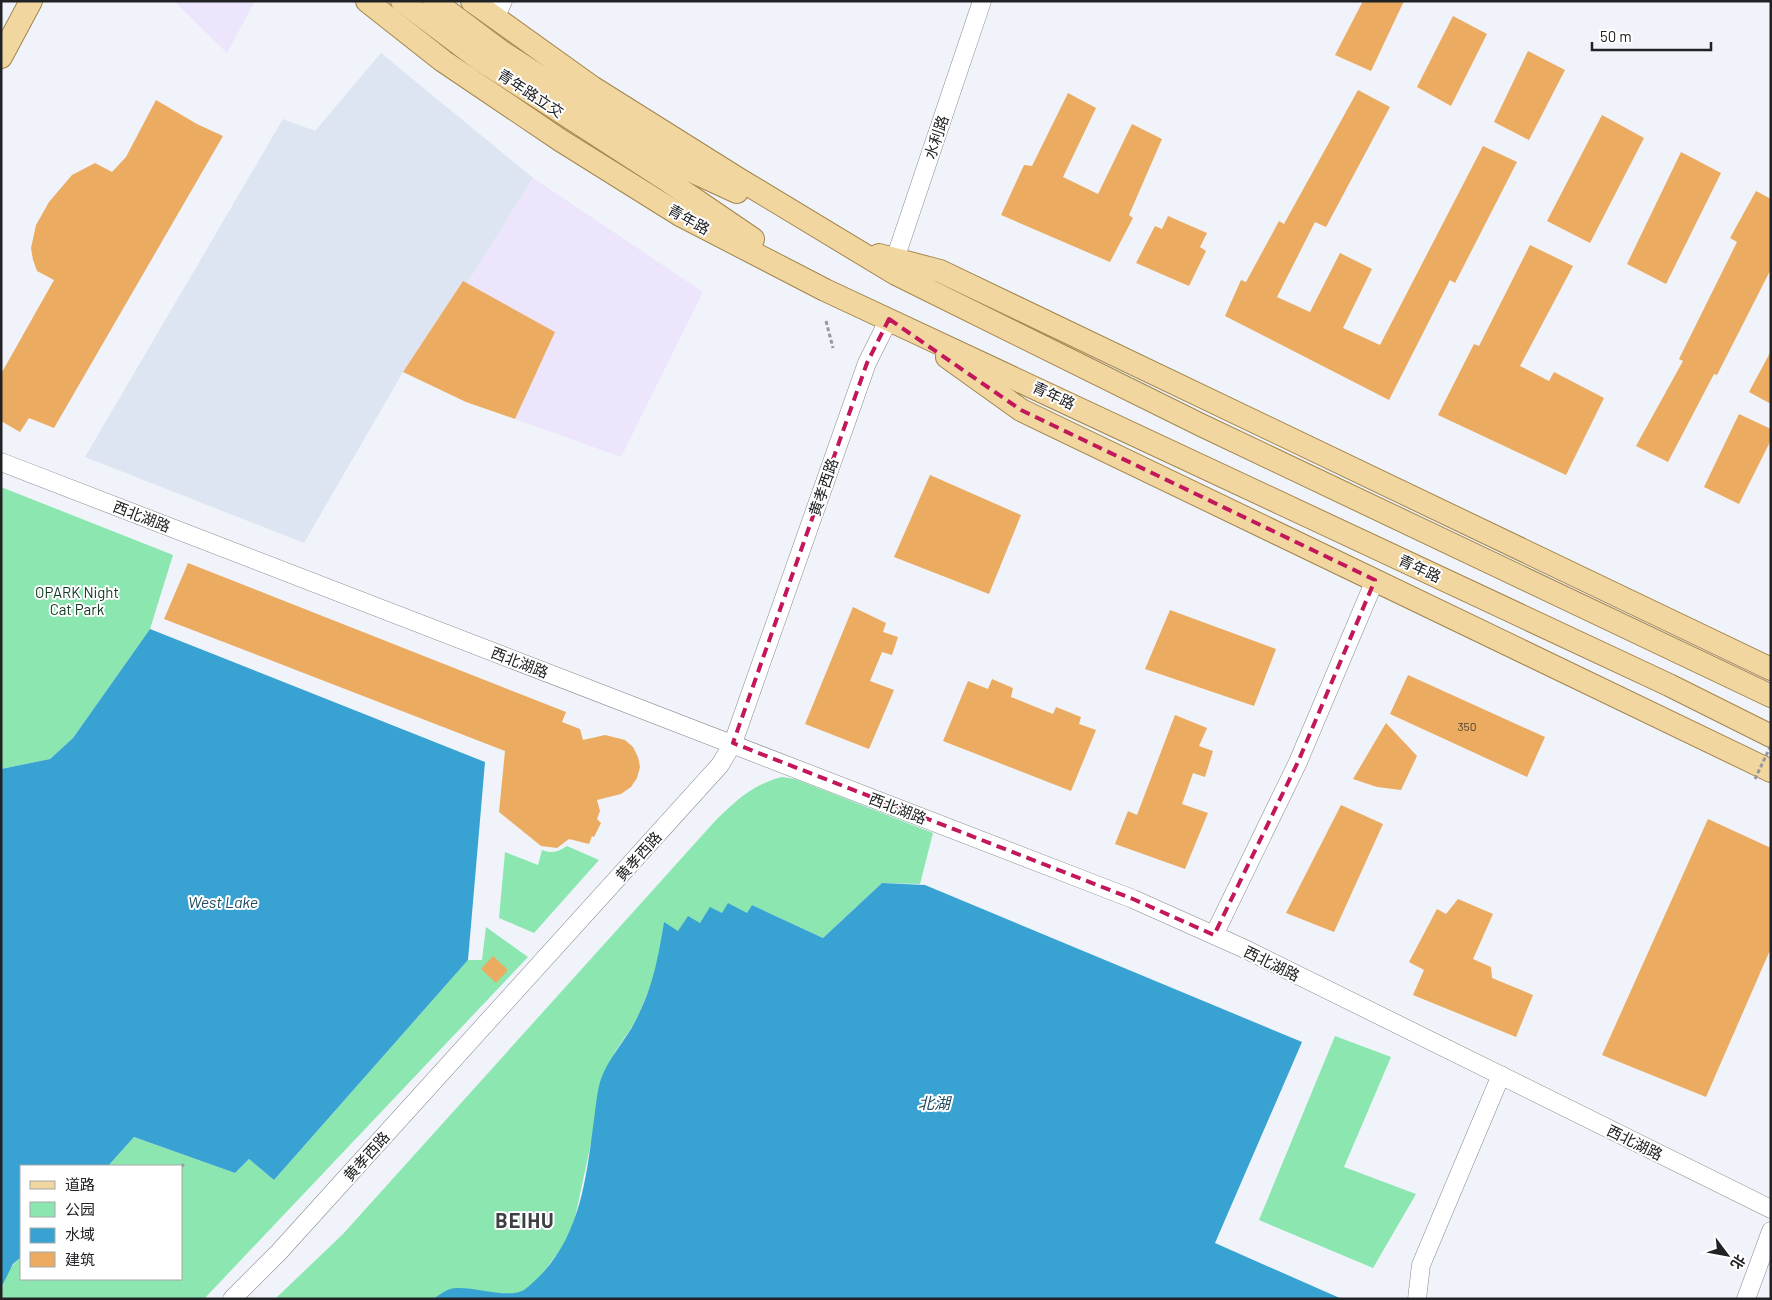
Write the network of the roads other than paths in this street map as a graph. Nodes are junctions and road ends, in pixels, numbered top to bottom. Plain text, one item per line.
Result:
1 (32, 1) edge
2 (367, 1) edge
3 (402, 1) edge
4 (434, 1) edge
5 (472, 1) edge
6 (982, 1) edge
7 (499, 10) edge
8 (1, 57) edge
9 (670, 171) junction
10 (844, 244) junction
11 (895, 267) junction
12 (826, 290) junction
13 (897, 323) junction
14 (1, 462) edge
15 (1375, 580) junction
16 (1771, 669) edge
17 (1720, 672) junction
18 (1771, 683) edge
19 (1771, 696) edge
20 (1771, 736) edge
21 (733, 743) junction
22 (1763, 775) edge
23 (1214, 935) junction
24 (1501, 1075) junction
25 (1771, 1209) edge
26 (1771, 1231) edge
27 (232, 1299) edge
28 (1417, 1299) edge
29 (1746, 1299) edge

1 - 8 main road
2 - 12 main road, 青年路
3 - 9 main road, 青年路立交
4 - 9 main road, 青年路立交
5 - 7 main road
6 - 11 street, 水利路
7 - 10 main road
9 - 10 main road
9 - 12 main road
10 - 11 main road
11 - 16 main road
11 - 17 main road
12 - 13 main road, 青年路
13 - 15 main road
13 - 20 main road, 青年路
13 - 21 street, 黄孝西路
14 - 21 street, 西北湖路
15 - 22 main road
15 - 23 street
17 - 18 main road
17 - 19 main road
21 - 23 street, 西北湖路
21 - 27 street, 黄孝西路
23 - 24 street, 西北湖路
24 - 25 street, 西北湖路
24 - 28 street
26 - 29 street

